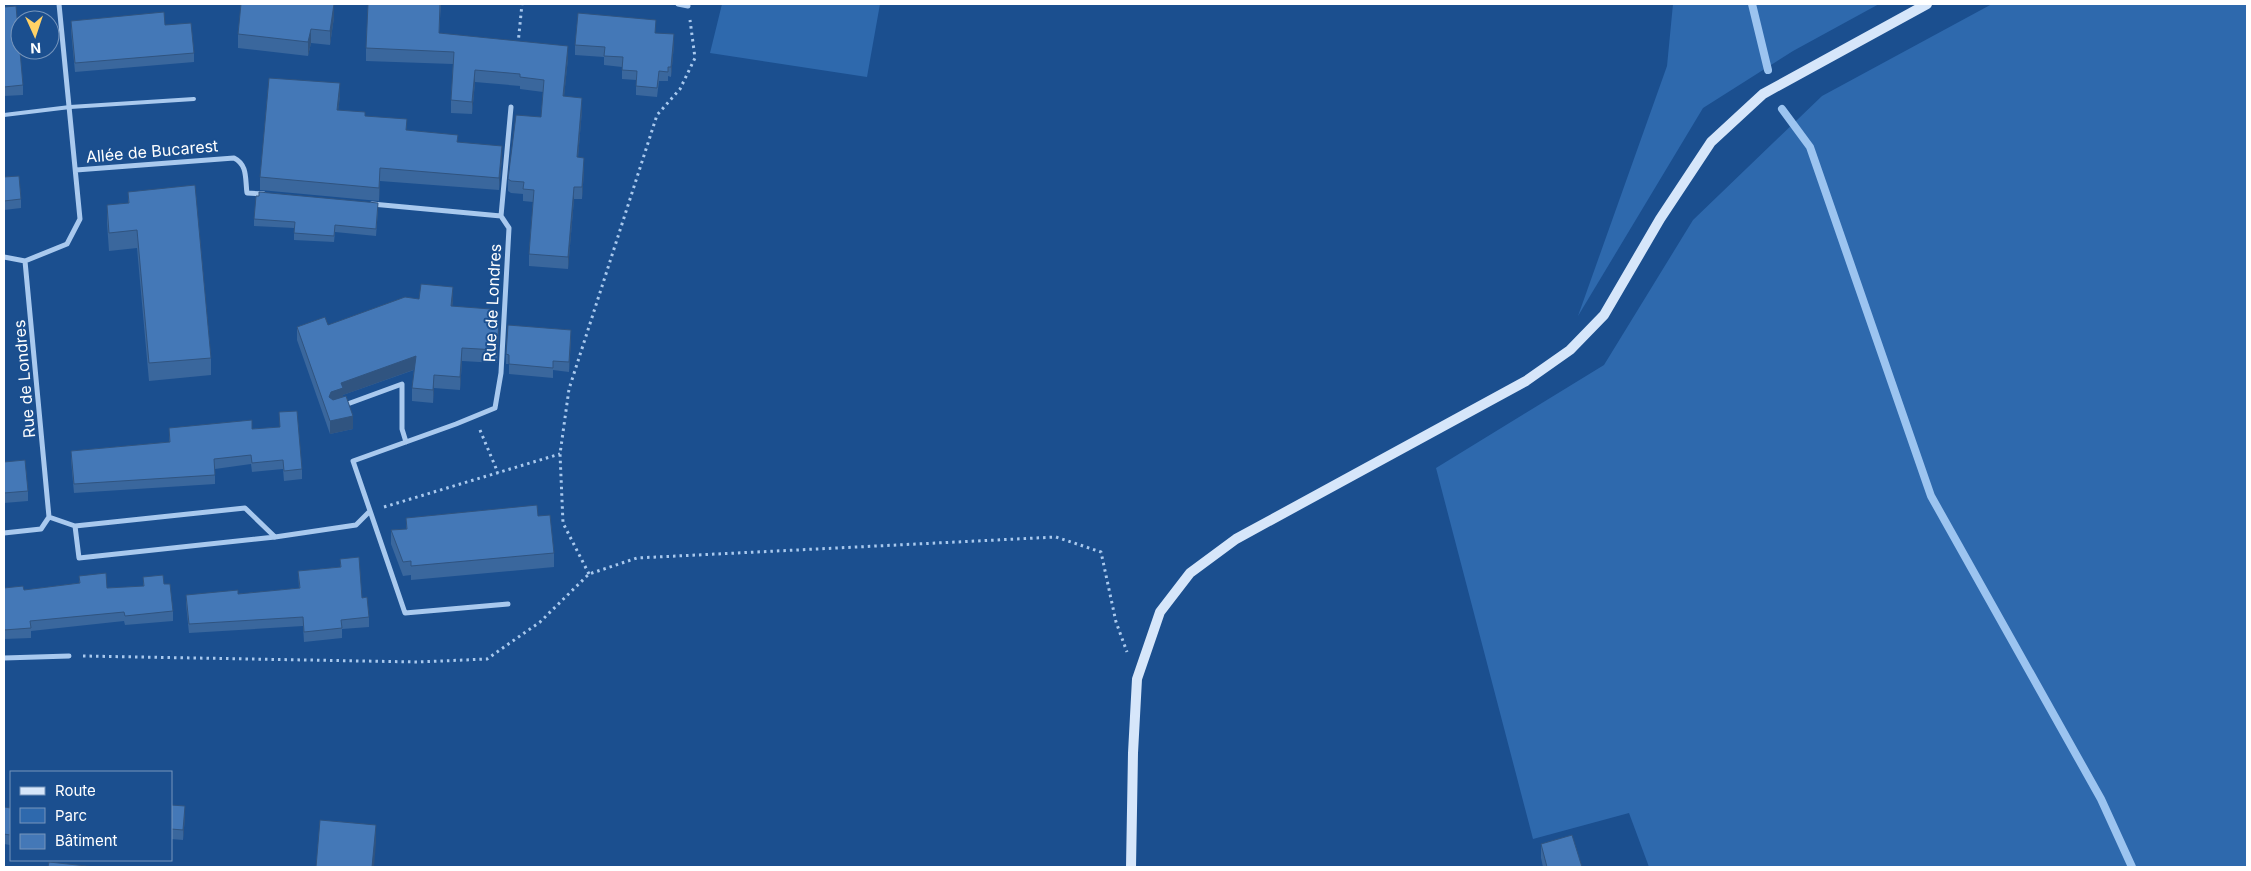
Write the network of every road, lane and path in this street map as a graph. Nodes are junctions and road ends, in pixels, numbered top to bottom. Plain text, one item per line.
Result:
1 (59, 4) edge
2 (522, 4) edge
3 (678, 4) edge
4 (1927, 4) edge
5 (688, 6) joint
6 (517, 50) edge
7 (194, 99) dead end
8 (511, 106) dead end
9 (70, 107) junction
10 (4, 115) edge
11 (76, 170) junction
12 (275, 195) edge
13 (364, 203) edge
14 (501, 216) junction
15 (4, 257) edge
16 (25, 261) junction
17 (334, 409) edge
18 (475, 417) junction
19 (406, 442) junction
20 (560, 454) junction
21 (498, 473) junction
22 (370, 512) junction
23 (50, 517) junction
24 (75, 526) junction
25 (4, 533) edge
26 (275, 538) junction
27 (589, 574) junction
28 (508, 604) dead end
29 (70, 656) joint
30 (4, 658) edge
31 (1137, 679) junction
32 (1132, 867) edge

1 - 9 street
2 - 6 path
3 - 5 street
4 - 31 street
5 - 20 path
7 - 9 lane
8 - 14 street, Rue de Londres
9 - 10 lane
9 - 11 street
11 - 12 street, Allée de Bucarest
11 - 16 street
13 - 14 street
14 - 18 street, Rue de Londres
15 - 16 street
16 - 23 street, Rue de Londres
17 - 19 street
18 - 19 street, Rue de Londres
18 - 21 path
19 - 22 street, Rue de Londres
20 - 21 path
20 - 27 path
21 - 22 path
22 - 26 street
22 - 28 street, Rue de Londres
23 - 24 street
23 - 25 street
24 - 26 street
24 - 26 street
27 - 29 path
27 - 31 path
29 - 30 street
31 - 32 street

